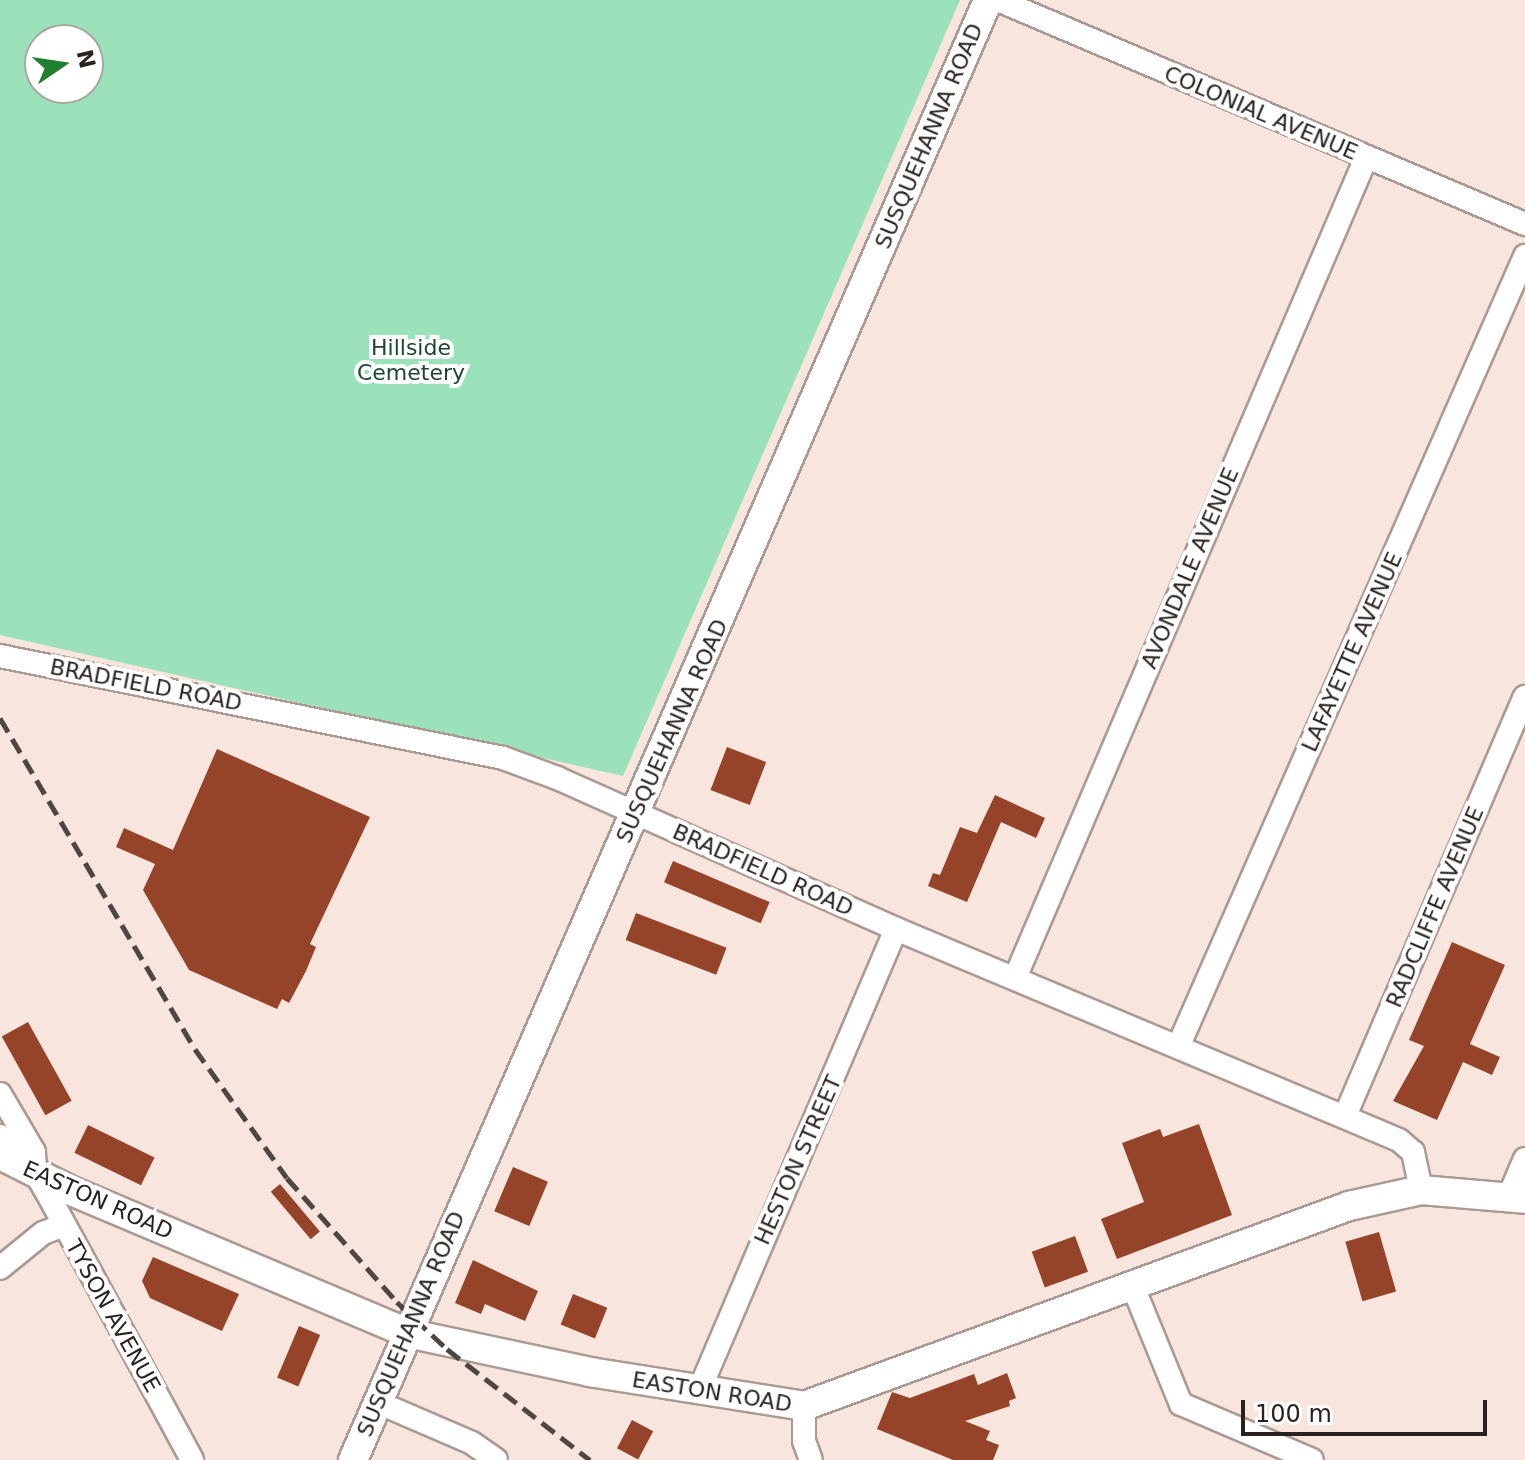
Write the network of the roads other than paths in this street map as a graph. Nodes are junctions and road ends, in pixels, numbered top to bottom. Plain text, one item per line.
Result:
1 (988, 0) edge
2 (998, 0) edge
3 (1366, 158) junction
4 (1525, 224) edge
5 (1525, 256) edge
6 (0, 656) edge
7 (1525, 697) edge
8 (635, 814) junction
9 (896, 929) junction
10 (1015, 978) junction
11 (1178, 1047) junction
12 (0, 1094) edge
13 (1345, 1116) junction
14 (0, 1136) edge
15 (0, 1155) edge
16 (1525, 1159) edge
17 (35, 1172) junction
18 (1421, 1190) junction
19 (1518, 1196) edge
20 (64, 1225) junction
21 (0, 1268) edge
22 (1134, 1289) junction
23 (407, 1333) junction
24 (699, 1391) junction
25 (377, 1402) junction
26 (804, 1406) junction
27 (192, 1460) edge
28 (353, 1460) edge
29 (496, 1460) edge
30 (811, 1460) edge
31 (1312, 1460) edge

1 - 8 main road, SUSQUEHANNA ROAD
2 - 3 street, COLONIAL AVENUE
3 - 4 street, COLONIAL AVENUE
3 - 10 street, AVONDALE AVENUE
5 - 11 street, LAFAYETTE AVENUE
6 - 8 street, BRADFIELD ROAD
7 - 13 street, RADCLIFFE AVENUE
8 - 9 street, BRADFIELD ROAD
8 - 23 main road, SUSQUEHANNA ROAD
9 - 10 street, BRADFIELD ROAD
9 - 24 street, HESTON STREET
10 - 11 street, BRADFIELD ROAD
11 - 13 street, BRADFIELD ROAD
12 - 17 street, TYSON AVENUE
13 - 18 street, BRADFIELD ROAD
14 - 17 street, TYSON AVENUE
15 - 17 main road, EASTON ROAD
16 - 19 street
17 - 20 street, TYSON AVENUE
17 - 23 main road, EASTON ROAD
18 - 19 main road, EASTON ROAD
18 - 22 main road, EASTON ROAD
20 - 21 street
20 - 27 street, TYSON AVENUE
22 - 26 main road, EASTON ROAD
22 - 31 street
23 - 24 main road, EASTON ROAD
23 - 25 main road, SUSQUEHANNA ROAD
24 - 26 main road, EASTON ROAD
25 - 28 main road, SUSQUEHANNA ROAD
25 - 29 street
26 - 30 street

